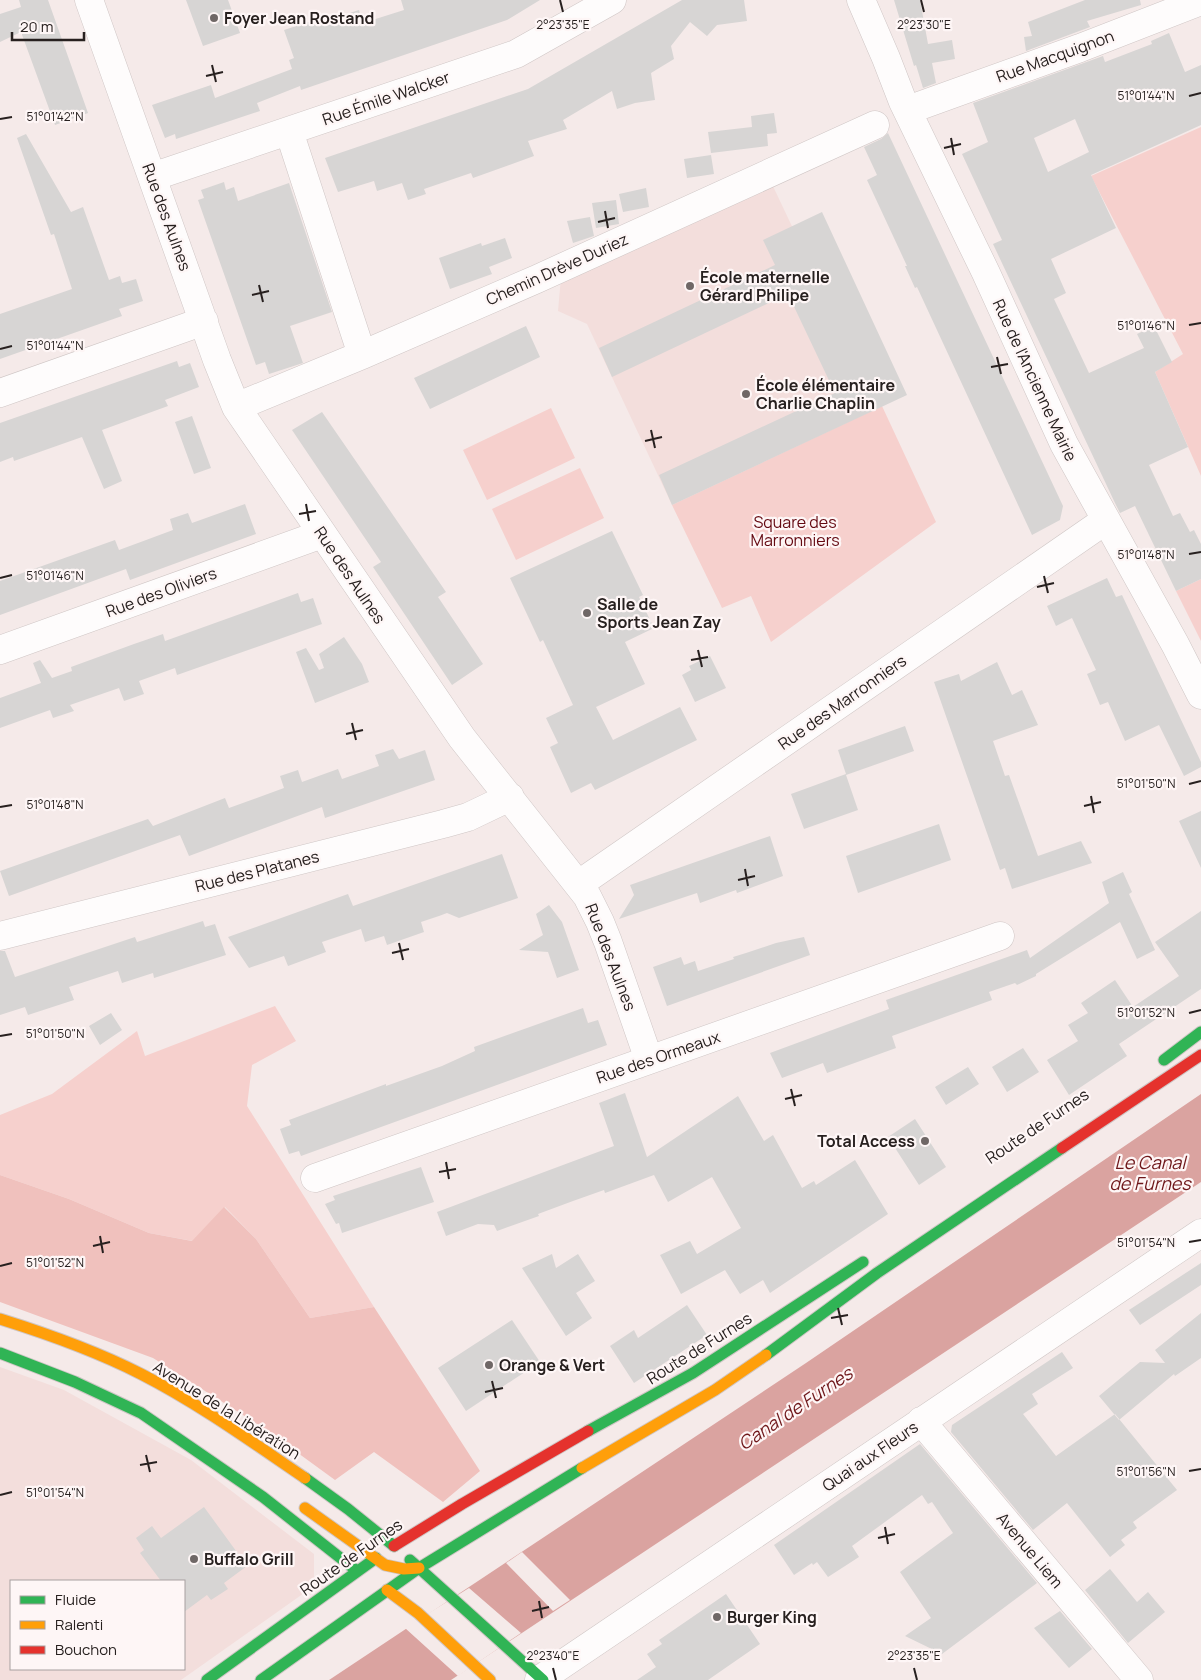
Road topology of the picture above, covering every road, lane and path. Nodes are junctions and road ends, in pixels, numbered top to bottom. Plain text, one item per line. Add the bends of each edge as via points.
1 (90, 0) edge
2 (612, 0) edge
3 (861, 0) edge
4 (874, 0) edge
5 (1201, 1) edge
6 (886, 58) junction
7 (908, 110) junction
8 (875, 125) dead end
9 (288, 131) junction
10 (152, 177) junction
11 (204, 321) junction
12 (362, 355) junction
13 (0, 393) edge
14 (236, 407) junction
15 (1106, 520) junction
16 (322, 534) junction
17 (0, 650) edge
18 (1201, 695) edge
19 (510, 797) junction
20 (579, 884) junction
21 (0, 936) edge
22 (1000, 936) dead end
23 (1201, 1032) edge
24 (1201, 1055) edge
25 (649, 1060) junction
26 (1157, 1066) dead end
27 (315, 1178) dead end
28 (1201, 1233) edge
29 (876, 1253) dead end
30 (0, 1319) edge
31 (0, 1353) edge
32 (141, 1413) junction
33 (921, 1421) junction
34 (223, 1455) dead end
35 (298, 1504) dead end
36 (394, 1546) junction
37 (375, 1558) junction
38 (419, 1568) junction
39 (357, 1571) junction
40 (387, 1590) junction
41 (489, 1679) edge
42 (541, 1679) edge
43 (207, 1680) edge
44 (261, 1680) edge
45 (1139, 1680) edge

1 - 10 street, Rue des Aulnes
2 - 9 street, Rue Émile Walcker via 516,54
3 - 6 street, Rue de l'Ancienne Mairie
4 - 6 street, Rue de l'Ancienne Mairie
5 - 7 street, Rue Macquignon
6 - 7 street, Rue de l'Ancienne Mairie
7 - 15 street, Rue de l'Ancienne Mairie via 1064,444
8 - 12 street, Chemin Drève Duriez
9 - 10 street, Rue Émile Walcker
9 - 12 street
10 - 11 street, Rue des Aulnes
11 - 13 street
11 - 14 street, Rue des Aulnes
12 - 14 street, Chemin Drève Duriez
14 - 16 street, Rue des Aulnes
15 - 18 street, Rue de l'Ancienne Mairie
15 - 20 street, Rue des Marronniers
16 - 17 street, Rue des Oliviers
16 - 19 street, Rue des Aulnes via 462,738
19 - 20 street, Rue des Aulnes
19 - 21 street, Rue des Platanes via 468,817 443,824
20 - 25 street, Rue des Aulnes via 600,922
22 - 25 street, Rue des Ormeaux
23 - 26 main road
24 - 38 main road, Route de Furnes via 877,1273 715,1390
25 - 27 street, Rue des Ormeaux
28 - 33 street, Quai aux Fleurs
29 - 36 main road, Route de Furnes via 694,1373 580,1435
30 - 36 main road, Avenue de la Libération via 52,1336 160,1384 280,1461
31 - 32 main road via 76,1382
32 - 34 main road
32 - 39 main road via 264,1497
33 - 42 street, Quai aux Fleurs
33 - 45 street, Avenue Liem
35 - 37 main road
36 - 37 main road, Route de Furnes
36 - 38 main road, Avenue de la Libération
37 - 38 main road via 385,1566
37 - 39 main road, Route de Furnes
38 - 40 main road, Route de Furnes
38 - 42 main road, Avenue de la Libération
39 - 40 main road
39 - 43 main road, Route de Furnes
40 - 41 main road via 418,1612
40 - 44 main road, Route de Furnes

